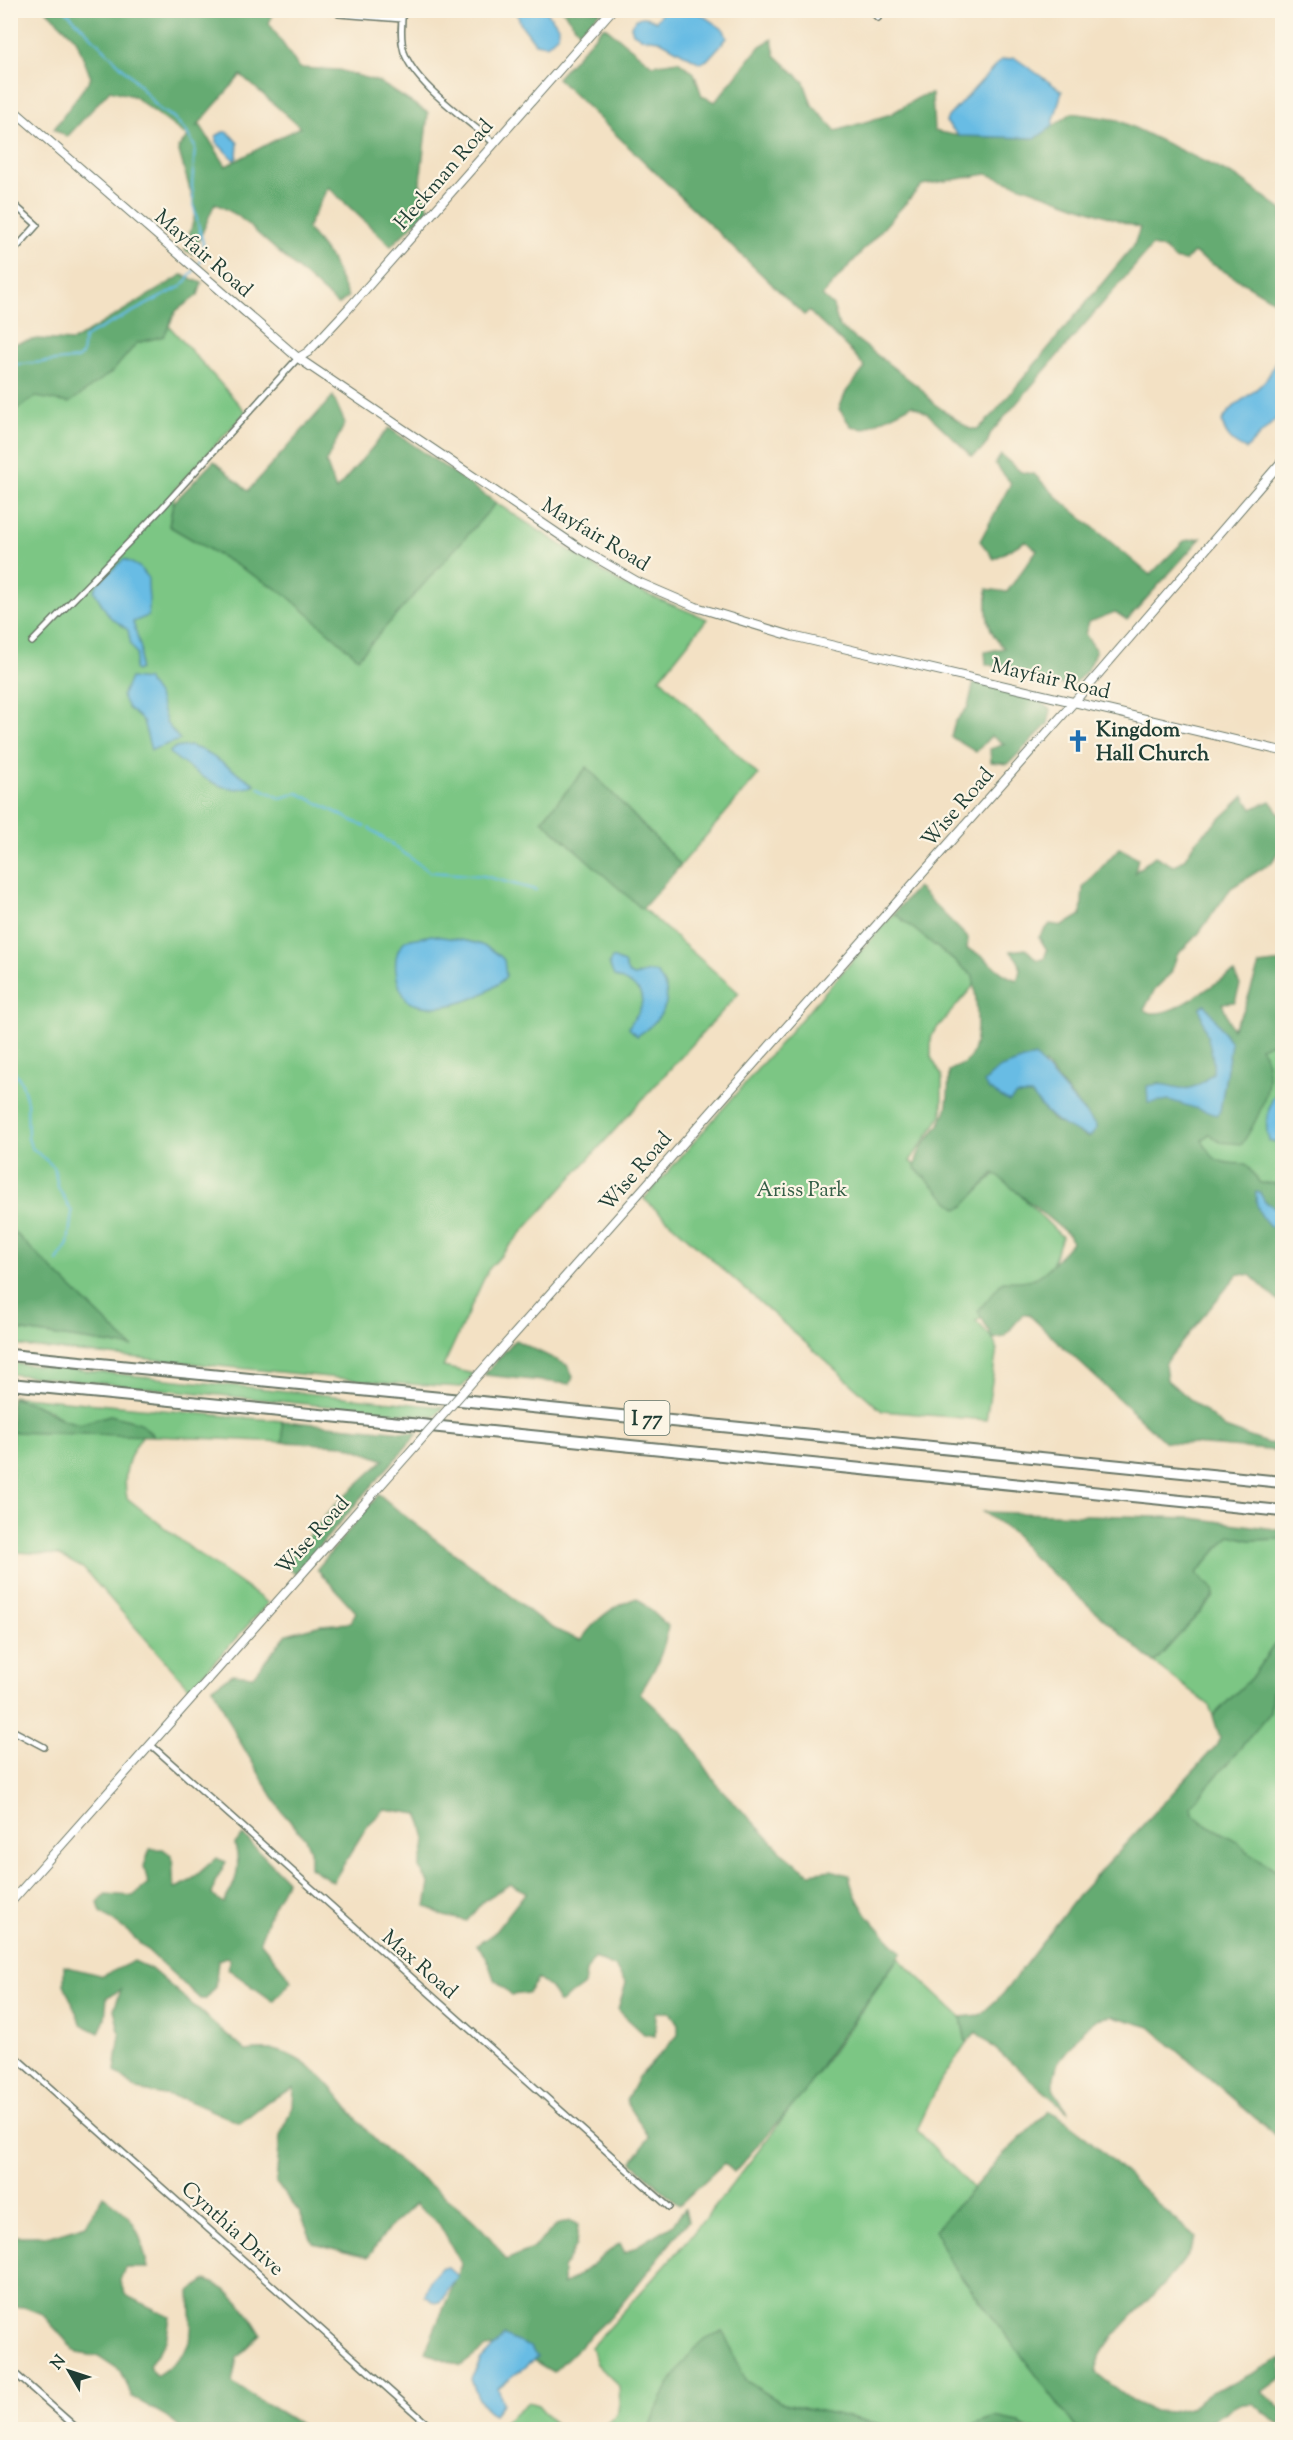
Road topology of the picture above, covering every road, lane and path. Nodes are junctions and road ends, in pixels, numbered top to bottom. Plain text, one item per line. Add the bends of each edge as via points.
1 (403, 10) edge
2 (612, 10) edge
3 (870, 10) edge
4 (339, 15) dead end
5 (878, 18) dead end
6 (402, 19) junction
7 (10, 106) edge
8 (494, 143) junction
9 (10, 201) edge
10 (10, 255) edge
11 (298, 358) junction
12 (1282, 461) edge
13 (32, 642) dead end
14 (1075, 701) junction
15 (1282, 751) edge
16 (10, 1355) edge
17 (10, 1384) edge
18 (1282, 1482) edge
19 (1282, 1511) edge
20 (10, 1729) edge
21 (151, 1745) junction
22 (44, 1747) dead end
23 (10, 1903) edge
24 (10, 2052) edge
25 (669, 2207) dead end
26 (10, 2369) edge
27 (80, 2430) edge
28 (434, 2430) edge

1 - 6 street
2 - 8 street, Heckman Road
3 - 5 street
4 - 6 street
6 - 8 street via 402,44 417,75
7 - 11 street, Mayfair Road
8 - 11 street, Heckman Road via 340,317
9 - 10 street via 37,225
11 - 13 street via 162,508
11 - 14 street, Mayfair Road via 579,548 666,595 792,636
12 - 14 street, Wise Road
14 - 15 street, Mayfair Road
14 - 21 street, Wise Road, bridge
16 - 18 highway, I 77
17 - 19 highway, I 77
20 - 22 street
21 - 23 street, Wise Road
21 - 25 street, Max Road
24 - 28 street, Cynthia Drive
26 - 27 street

